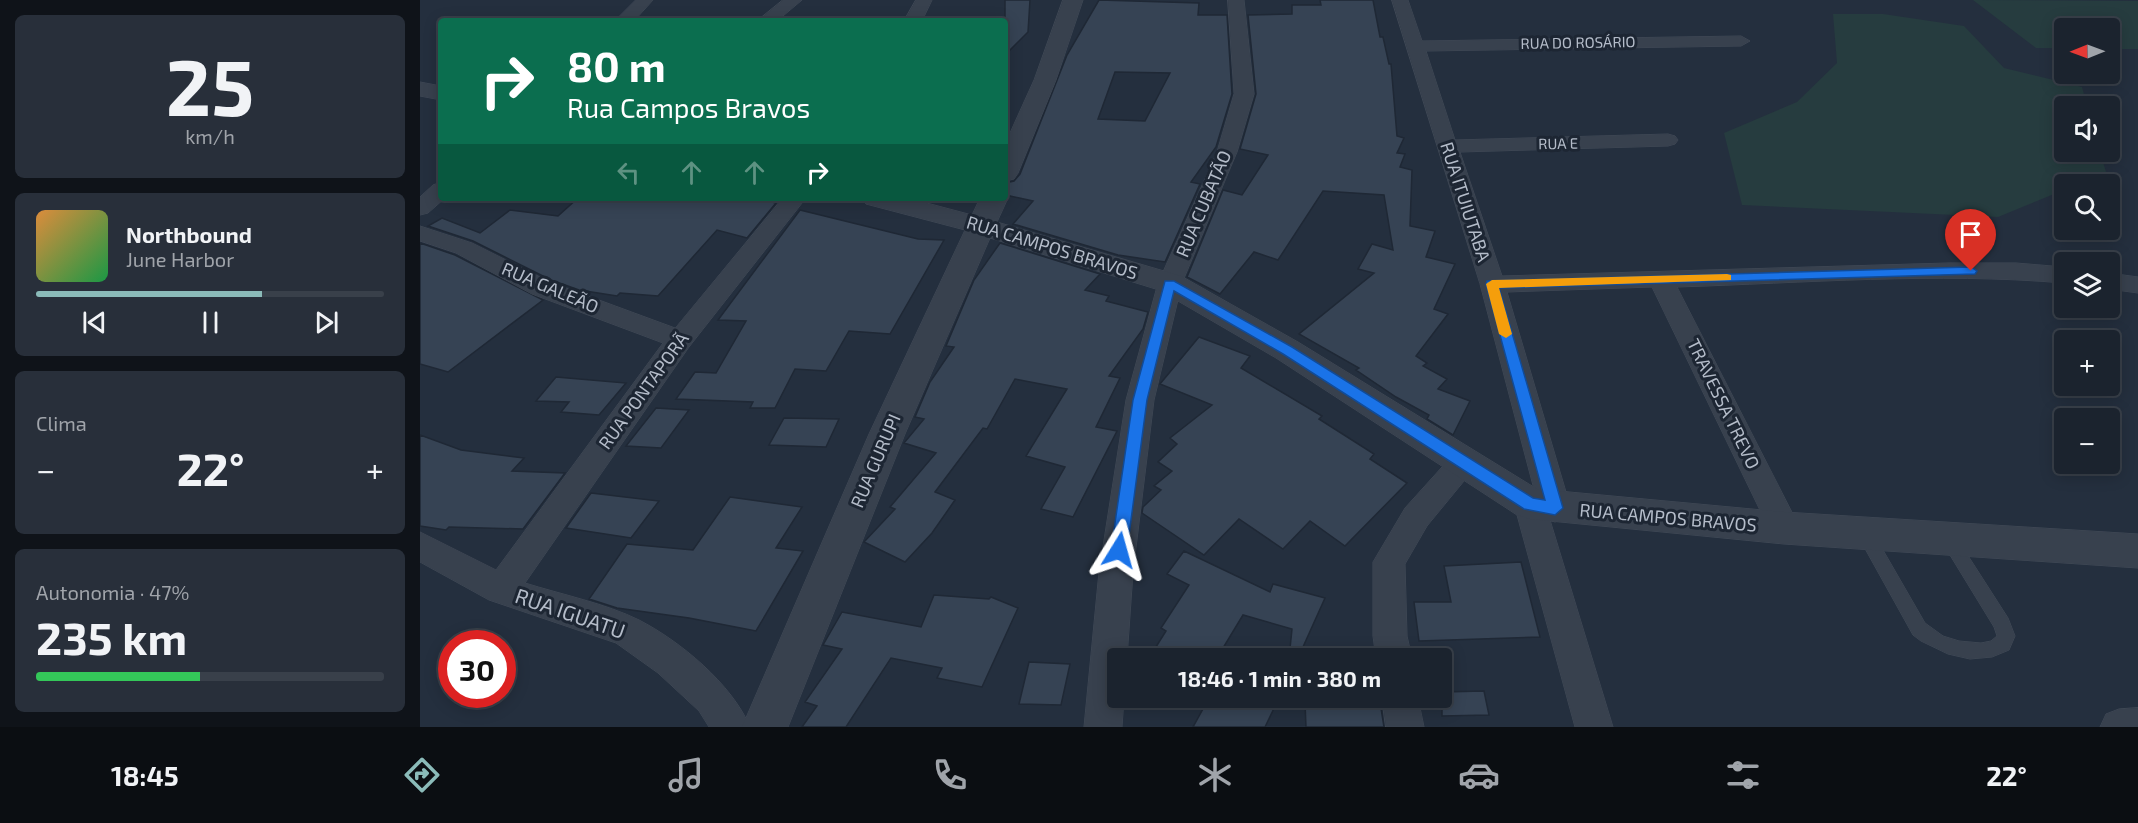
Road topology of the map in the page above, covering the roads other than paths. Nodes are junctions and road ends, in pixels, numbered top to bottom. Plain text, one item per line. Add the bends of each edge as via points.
1 (645, 0) edge
2 (794, 0) edge
3 (924, 0) edge
4 (1073, 0) edge
5 (1236, 0) edge
6 (1401, 0) edge
7 (627, 18) edge
8 (770, 18) edge
9 (915, 18) edge
10 (1741, 41) dead end
11 (1414, 46) junction
12 (420, 89) edge
13 (438, 92) edge
14 (1668, 140) dead end
15 (1448, 146) junction
16 (1008, 166) edge
17 (438, 193) edge
18 (792, 201) edge
19 (900, 201) edge
20 (420, 208) edge
21 (988, 212) edge
22 (420, 233) edge
23 (2054, 274) edge
24 (1661, 280) junction
25 (2120, 283) edge
26 (1170, 284) junction
27 (1492, 284) junction
28 (2138, 285) edge
29 (681, 340) junction
30 (1463, 464) junction
31 (1543, 506) junction
32 (1784, 528) junction
33 (1865, 534) junction
34 (1948, 539) junction
35 (420, 546) edge
36 (2138, 551) edge
37 (501, 590) junction
38 (1392, 648) edge
39 (1402, 708) edge
40 (2138, 726) edge
41 (731, 727) edge
42 (765, 727) edge
43 (1102, 727) edge
44 (1405, 727) edge
45 (1593, 727) edge
46 (2119, 727) edge

1 - 7 street
2 - 8 street
3 - 9 street
4 - 16 street via 1045,80
5 - 26 street, RUA CUBATÃO via 1244,94 1227,152
6 - 11 street, RUA ITUIUTABA
10 - 11 street, RUA DO ROSÁRIO
11 - 15 street, RUA ITUIUTABA
12 - 13 street
14 - 15 street, RUA E
15 - 27 street, RUA ITUIUTABA
17 - 20 street
18 - 29 street, RUA PONTAPORÃ
19 - 21 street, RUA CAMPOS BRAVOS
21 - 26 street, RUA CAMPOS BRAVOS
21 - 42 street, RUA GURUPI via 887,434
22 - 29 street, RUA GALEÃO via 464,249 540,288
23 - 24 street via 1948,271
24 - 27 street
24 - 32 street, TRAVESSA TREVO
25 - 28 street
26 - 30 street, RUA CAMPOS BRAVOS via 1287,350
26 - 43 street, RUA CUBATÃO via 1140,400 1116,572
27 - 31 street, RUA ITUIUTABA
29 - 37 street, RUA PONTAPORÃ
30 - 31 street, RUA CAMPOS BRAVOS
30 - 38 street via 1416,517 1389,562
31 - 32 street, RUA CAMPOS BRAVOS
31 - 45 street, RUA ITUIUTABA
32 - 33 street, RUA CAMPOS BRAVOS
33 - 34 street, RUA CAMPOS BRAVOS
33 - 34 lane via 1919,629 1945,647 1995,649 2006,636 2002,624
34 - 36 street, RUA CAMPOS BRAVOS
35 - 37 street, RUA IGUATU
37 - 41 street, RUA IGUATU via 627,631 671,661 712,699
39 - 44 street
40 - 46 street

